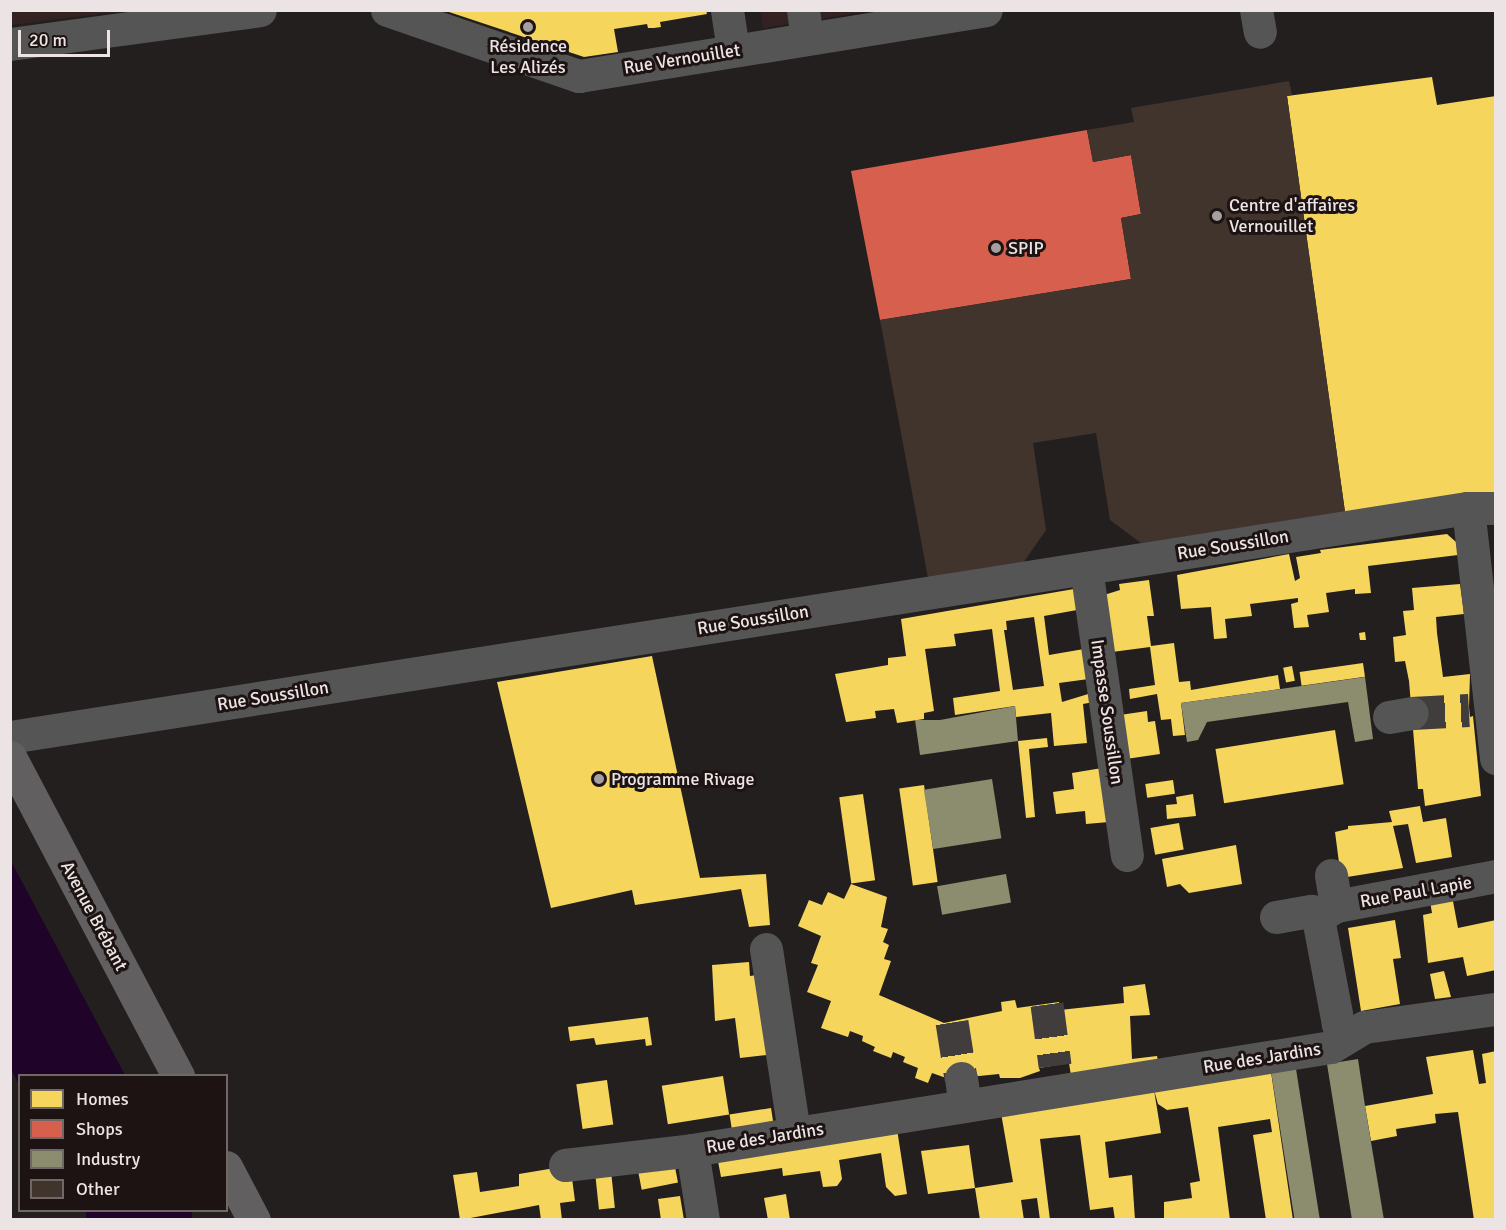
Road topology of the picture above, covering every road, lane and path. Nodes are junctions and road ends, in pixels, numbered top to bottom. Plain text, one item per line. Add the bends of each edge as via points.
1 (260, 10) edge
2 (387, 10) edge
3 (727, 10) edge
4 (986, 10) edge
5 (805, 25) edge
6 (10, 44) edge
7 (733, 50) junction
8 (1482, 508) edge
9 (1086, 568) junction
10 (10, 737) edge
11 (10, 757) edge
12 (1496, 758) edge
13 (1127, 855) dead end
14 (1496, 876) edge
15 (1330, 899) junction
16 (1276, 917) dead end
17 (766, 949) dead end
18 (1496, 1009) edge
19 (1347, 1037) junction
20 (177, 1074) edge
21 (794, 1133) junction
22 (692, 1150) junction
23 (565, 1166) dead end
24 (228, 1171) edge
25 (254, 1220) edge
26 (703, 1220) edge

1 - 6 street
2 - 7 street, Rue Vernouillet via 579,76
3 - 7 street
4 - 5 street, Rue Vernouillet
5 - 7 street, Rue Vernouillet
8 - 9 street, Rue Soussillon
8 - 12 street via 1480,710
9 - 10 street, Rue Soussillon
9 - 13 street, Impasse Soussillon
11 - 20 main road, Avenue Brébant
14 - 15 street, Rue Paul Lapie
15 - 16 street, Rue Paul Lapie via 1311,911
15 - 19 street via 1319,922 1338,1024
17 - 21 street
18 - 19 street, Rue des Jardins via 1364,1027
19 - 21 street, Rue des Jardins via 1331,1047 963,1092
21 - 22 street, Rue des Jardins
22 - 23 street, Rue des Jardins
22 - 26 street
24 - 25 main road

